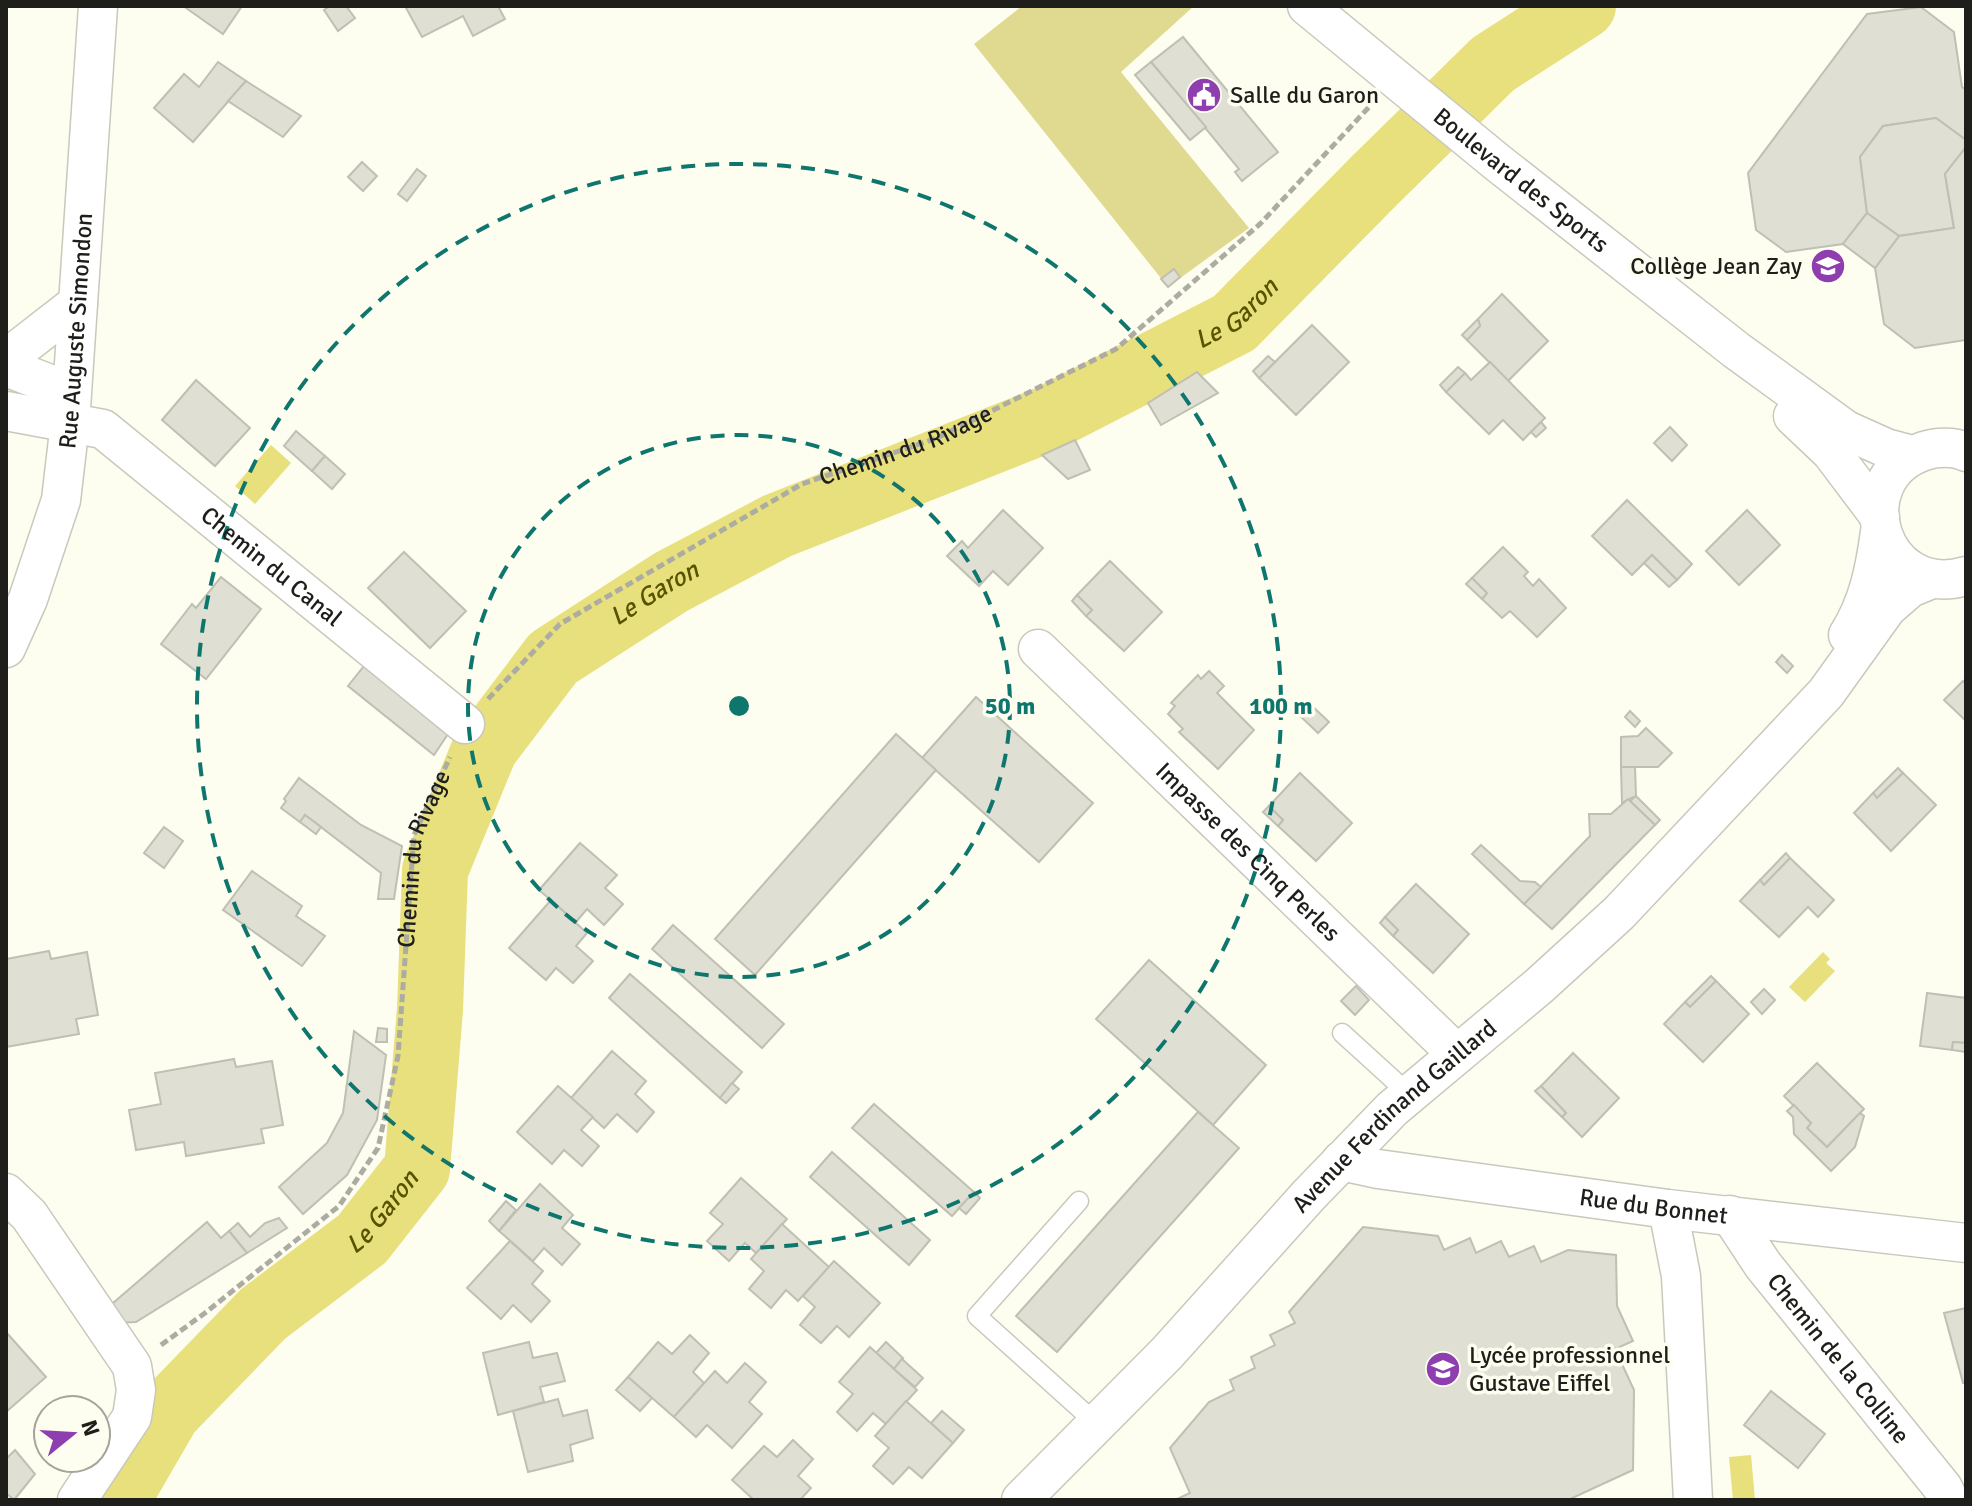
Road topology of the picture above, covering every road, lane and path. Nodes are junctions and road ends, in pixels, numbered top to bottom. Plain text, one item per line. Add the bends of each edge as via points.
1 (98, 6) edge
2 (1307, 6) edge
3 (1371, 105) dead end
4 (78, 303) junction
5 (1736, 350) junction
6 (6, 359) edge
7 (6, 367) edge
8 (6, 411) edge
9 (70, 423) junction
10 (1964, 448) edge
11 (1912, 455) junction
12 (1880, 524) junction
13 (1949, 577) edge
14 (6, 648) edge
15 (1038, 649) dead end
16 (465, 724) junction
17 (1777, 744) junction
18 (1342, 1033) dead end
19 (1457, 1054) junction
20 (1409, 1094) junction
21 (1341, 1161) junction
22 (6, 1193) edge
23 (1079, 1201) dead end
24 (1668, 1209) junction
25 (1730, 1215) junction
26 (1966, 1243) edge
27 (132, 1366) junction
28 (1097, 1424) junction
29 (77, 1500) edge
30 (1021, 1500) edge
31 (1693, 1500) edge
32 (1949, 1500) edge

1 - 4 street, Rue Auguste Simondon
2 - 5 street, Boulevard des Sports
3 - 16 path, Chemin du Rivage via 1260,224 1116,349 937,438 802,484 775,499 560,624
4 - 6 street
4 - 9 street, Rue Auguste Simondon
5 - 11 street, Boulevard des Sports via 1846,430
5 - 12 street, Boulevard des Sports via 1787,411 1831,452
7 - 9 street via 50,384
8 - 9 street, Chemin du Canal
9 - 14 street, Rue Auguste Simondon via 61,500
9 - 16 street, Chemin du Canal via 103,429
10 - 11 street via 1933,448
11 - 12 street, Avenue Ferdinand Gaillard via 1892,472 1879,500
12 - 13 street, Boulevard des Sports via 1896,560 1917,574
12 - 17 street, Avenue Ferdinand Gaillard via 1874,576 1859,617
13 - 17 street, Avenue Ferdinand Gaillard via 1910,588 1887,608 1826,693
15 - 19 street, Impasse des Cinq Perles
16 - 27 path, Chemin du Rivage via 414,835 398,1056 378,1148 339,1206
17 - 19 street, Avenue Ferdinand Gaillard via 1619,913
18 - 20 lane
19 - 20 street, Avenue Ferdinand Gaillard
20 - 21 street, Avenue Ferdinand Gaillard
21 - 24 street, Rue du Bonnet
21 - 28 street, Avenue Ferdinand Gaillard
22 - 27 street via 29,1215
23 - 28 lane via 977,1316
24 - 25 street, Rue du Bonnet
24 - 31 street via 1681,1276
25 - 26 street, Rue du Bonnet
25 - 32 street, Chemin de la Colline via 1763,1265
27 - 29 street via 132,1417
28 - 30 street, Avenue Ferdinand Gaillard

